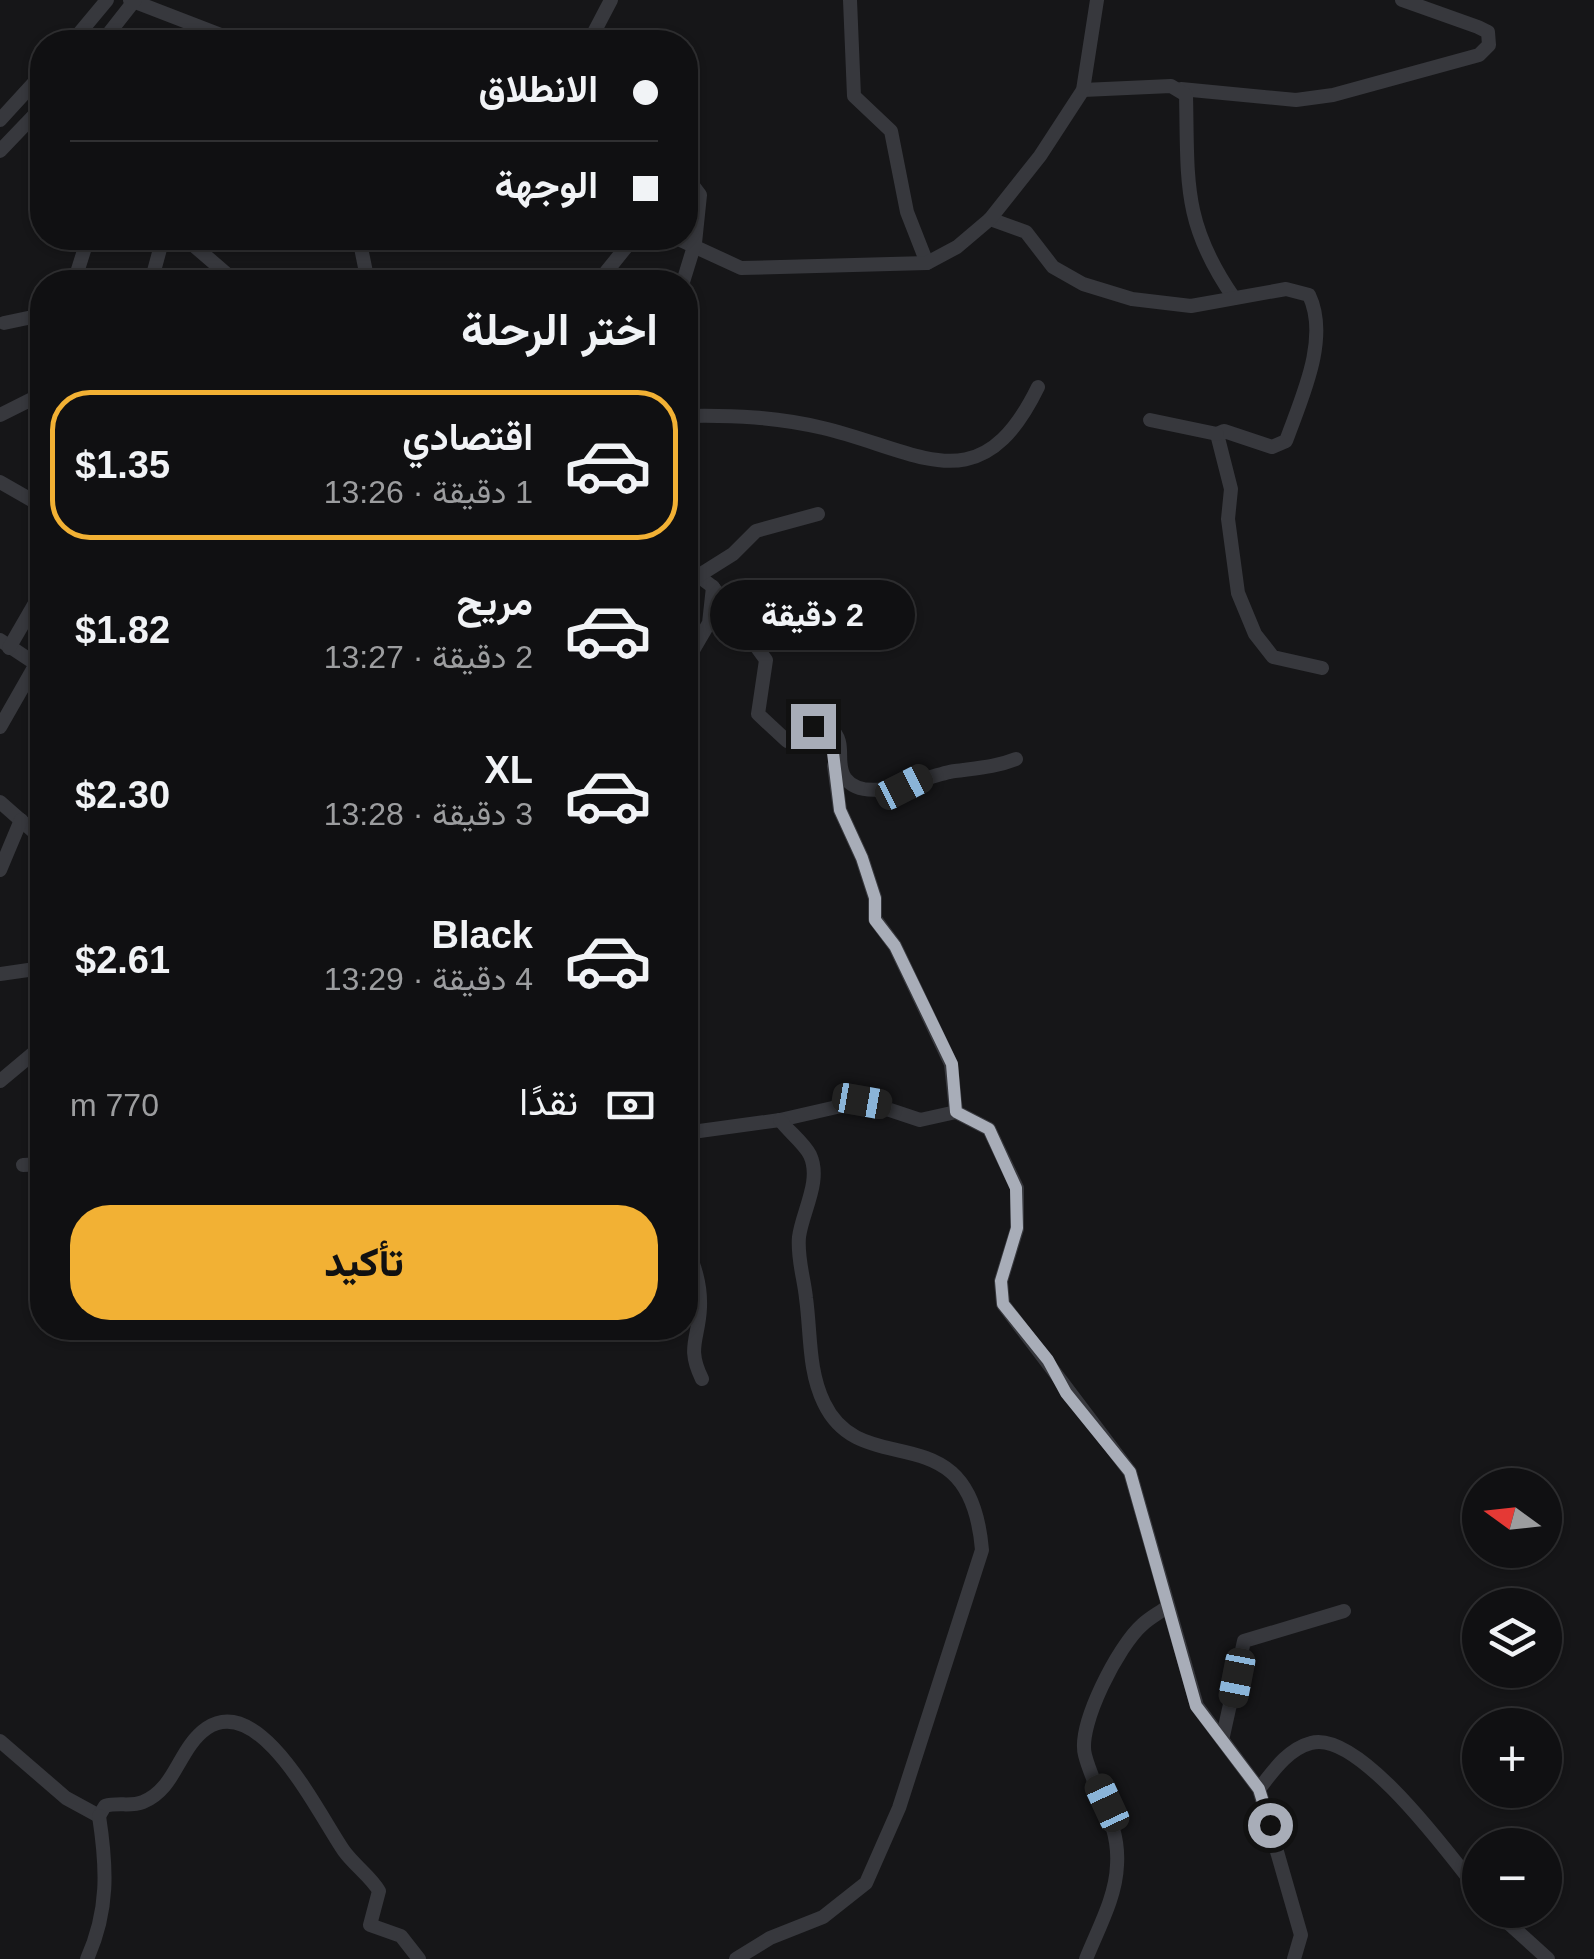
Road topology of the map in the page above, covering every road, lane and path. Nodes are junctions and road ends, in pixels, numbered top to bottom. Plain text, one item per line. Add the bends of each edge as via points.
1 (107, 0) edge
2 (133, 0) edge
3 (611, 0) edge
4 (850, 0) edge
5 (1097, 0) edge
6 (1402, 0) edge
7 (82, 30) edge
8 (111, 30) edge
9 (209, 30) edge
10 (595, 30) edge
11 (30, 84) edge
12 (1181, 89) junction
13 (1083, 90) junction
14 (8, 102) edge
15 (0, 120) edge
16 (30, 120) edge
17 (0, 151) edge
18 (990, 219) junction
19 (698, 244) edge
20 (199, 250) edge
21 (624, 250) edge
22 (927, 264) junction
23 (222, 270) edge
24 (608, 270) edge
25 (1234, 298) junction
26 (30, 317) edge
27 (4, 323) dead end
28 (1038, 387) dead end
29 (30, 400) edge
30 (0, 415) edge
31 (698, 416) edge
32 (1150, 420) dead end
33 (1216, 434) junction
34 (0, 482) edge
35 (30, 499) edge
36 (818, 514) dead end
37 (698, 576) joint
38 (713, 587) junction
39 (30, 608) edge
40 (698, 642) edge
41 (5, 644) edge
42 (30, 659) edge
43 (1322, 668) dead end
44 (30, 679) edge
45 (0, 727) edge
46 (830, 728) junction
47 (1016, 760) dead end
48 (0, 802) edge
49 (21, 820) junction
50 (30, 828) edge
51 (0, 870) edge
52 (30, 970) edge
53 (0, 974) edge
54 (30, 1056) edge
55 (0, 1081) edge
56 (956, 1112) junction
57 (780, 1120) junction
58 (698, 1132) edge
59 (23, 1165) dead end
60 (30, 1165) edge
61 (698, 1274) edge
62 (698, 1322) edge
63 (695, 1340) edge
64 (702, 1379) dead end
65 (1167, 1607) junction
66 (1344, 1611) dead end
67 (1223, 1736) junction
68 (0, 1741) edge
69 (1259, 1789) junction
70 (99, 1816) junction
71 (1462, 1871) edge
72 (1514, 1928) edge
73 (87, 1959) edge
74 (420, 1959) edge
75 (736, 1959) edge
76 (1086, 1959) edge
77 (1294, 1959) edge
78 (1548, 1959) edge

1 - 7 street
2 - 8 street
2 - 9 street
3 - 10 street
4 - 22 street via 854,96 891,131 907,212
5 - 13 street
6 - 12 street via 1488,32 1489,45 1479,55 1333,96 1296,100
11 - 14 street
12 - 13 street
12 - 25 street via 1194,226
13 - 18 street
14 - 15 street
16 - 17 street
18 - 22 street
18 - 25 street via 1026,232 1053,267 1083,284 1191,306
19 - 22 street via 741,268
20 - 23 street
21 - 24 street
25 - 33 street via 1294,289 1316,310 1317,333 1281,446
26 - 27 street
28 - 31 street via 1014,432 971,458 906,457 766,416
29 - 30 street
32 - 33 street
33 - 43 street via 1231,489 1228,520 1238,594 1255,634 1273,657
34 - 35 street
36 - 37 street via 756,530
37 - 38 street
38 - 40 street via 709,623
38 - 46 street via 766,660 758,714 787,741 813,726
39 - 41 street
41 - 42 street
44 - 45 street
46 - 47 street via 841,741 845,777 868,789
46 - 56 street via 840,810 875,898 875,920 895,946 952,1064
48 - 49 street
49 - 50 street
49 - 51 street
52 - 53 street
54 - 55 street
56 - 57 street via 920,1120 862,1101
56 - 65 street via 989,1129 1016,1188 1017,1228 1001,1281 1003,1304 1130,1472
57 - 58 street
57 - 75 street via 810,1156 813,1182 798,1251 810,1361 824,1404 841,1430 932,1458 955,1474 980,1517 982,1550 900,1808 866,1883 823,1917
59 - 60 street
61 - 62 street
63 - 64 street via 691,1358
65 - 67 street via 1196,1706
65 - 76 street via 1123,1648 1083,1738 1112,1821 1118,1867
66 - 67 street via 1244,1641
67 - 69 street
68 - 70 street via 66,1798
69 - 71 street via 1286,1756 1311,1742 1334,1742 1423,1822
69 - 77 street via 1301,1934
70 - 73 street via 106,1894
70 - 74 street via 105,1806 137,1805 167,1786 207,1728 238,1722 259,1731 356,1868 376,1884 370,1925 401,1936
72 - 78 street

